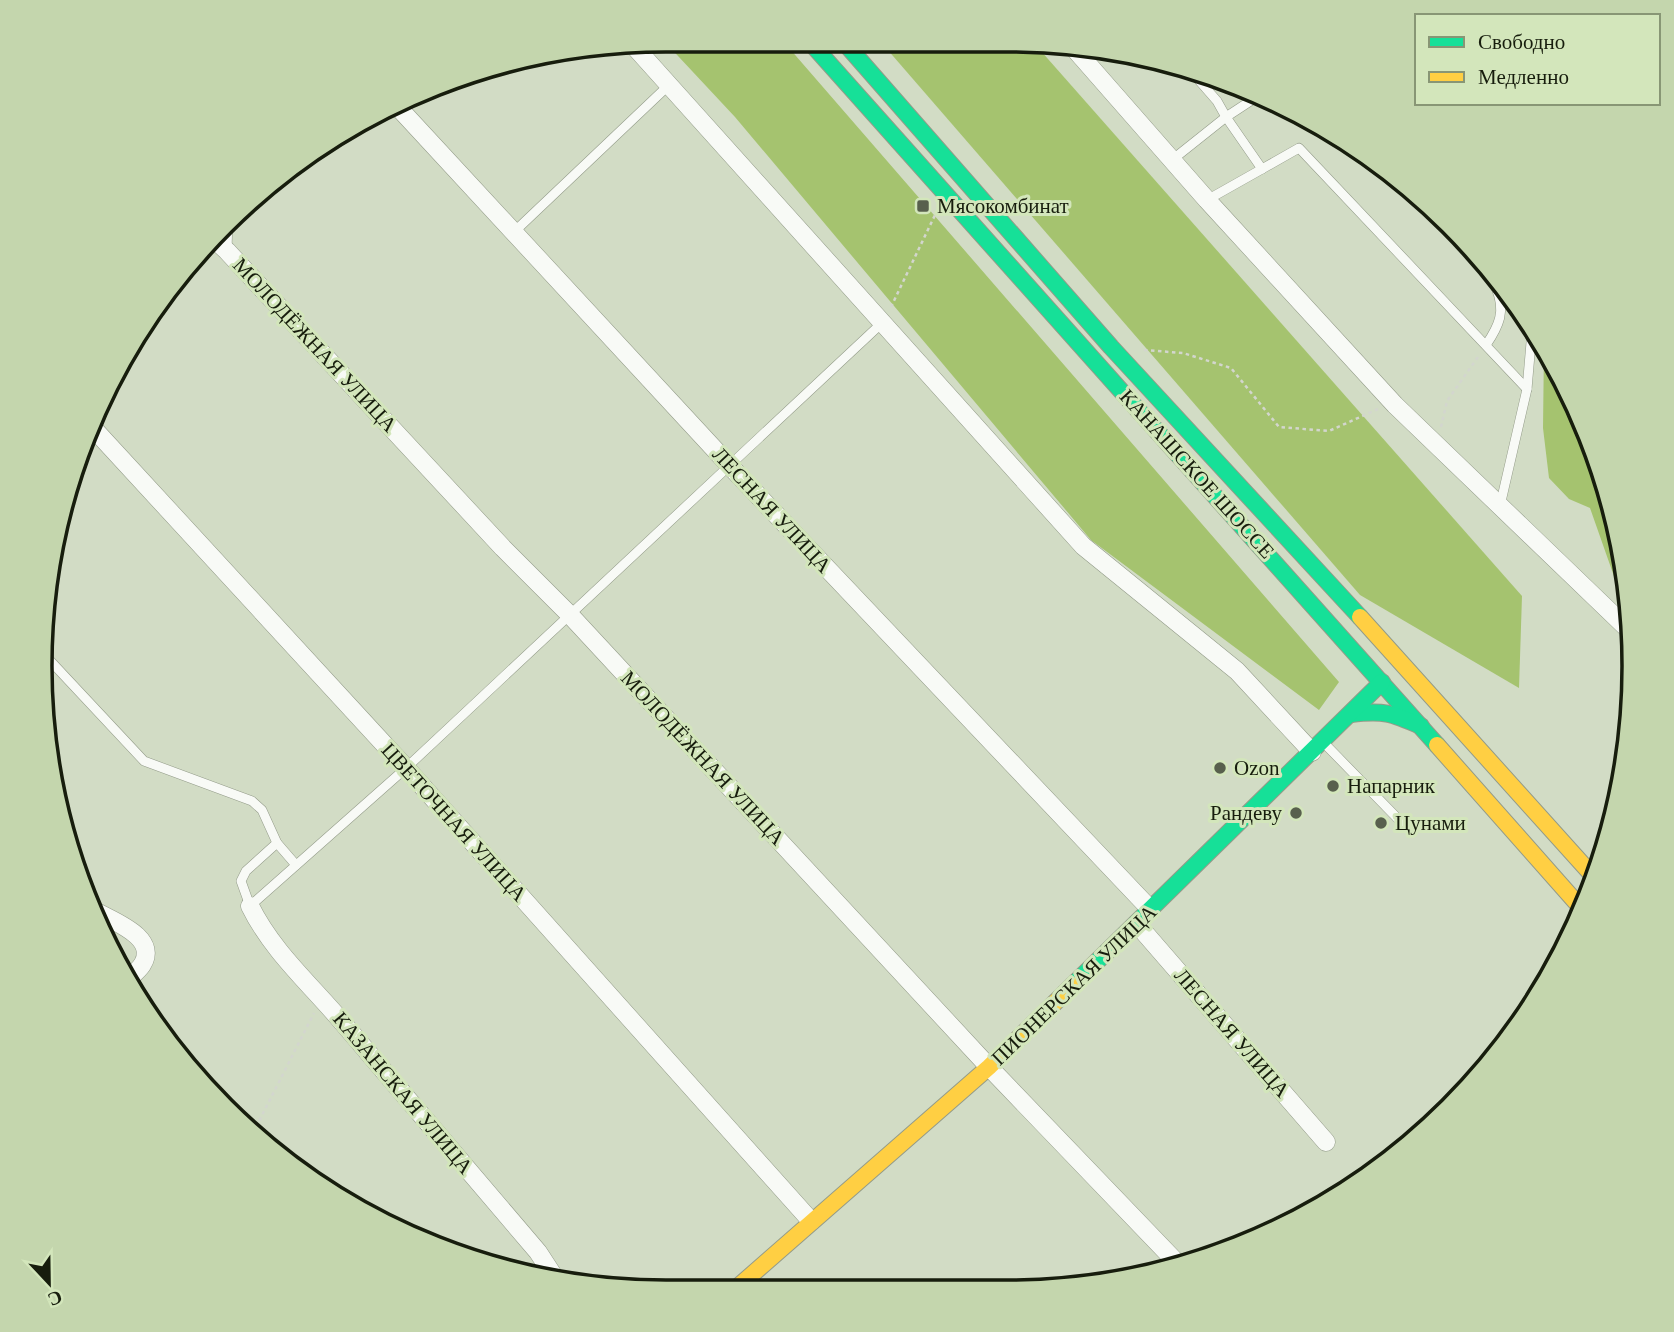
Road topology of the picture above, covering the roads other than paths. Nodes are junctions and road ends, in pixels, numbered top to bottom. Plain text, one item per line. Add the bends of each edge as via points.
1 (821, 53) edge
2 (854, 53) edge
3 (642, 54) edge
4 (1082, 57) edge
5 (670, 84) junction
6 (1202, 84) edge
7 (1249, 102) edge
8 (403, 112) edge
9 (1226, 117) junction
10 (1172, 160) junction
11 (1262, 169) junction
12 (1207, 200) junction
13 (514, 232) junction
14 (227, 237) edge
15 (220, 245) edge
16 (227, 251) junction
17 (1500, 300) edge
18 (883, 322) junction
19 (1486, 345) junction
20 (1531, 346) edge
21 (1527, 389) junction
22 (98, 434) edge
23 (730, 466) junction
24 (1500, 506) junction
25 (570, 615) junction
26 (1619, 621) edge
27 (1337, 631) junction
28 (52, 663) edge
29 (1402, 663) junction
30 (1382, 682) junction
31 (1351, 714) junction
32 (1422, 726) junction
33 (1318, 747) junction
34 (406, 768) junction
35 (1404, 825) dead end
36 (277, 843) junction
37 (296, 865) junction
38 (1587, 869) edge
39 (1575, 901) edge
40 (250, 906) junction
41 (1151, 910) junction
42 (107, 917) edge
43 (1137, 924) junction
44 (135, 973) edge
45 (989, 1066) junction
46 (1326, 1142) dead end
47 (811, 1221) junction
48 (1172, 1257) edge
49 (549, 1269) edge
50 (745, 1280) edge

1 - 27 main road, КАНАШСКОЕ ШОССЕ
2 - 29 main road, КАНАШСКОЕ ШОССЕ via 1111,347
3 - 5 street
4 - 10 street
5 - 13 lane
5 - 18 street
6 - 9 lane
7 - 9 lane
8 - 13 street, ЛЕСНАЯ УЛИЦА
9 - 10 lane
9 - 11 lane
10 - 12 street
11 - 12 lane
11 - 19 lane via 1300,148
12 - 24 street via 1395,405
13 - 23 street, ЛЕСНАЯ УЛИЦА
14 - 16 lane
15 - 16 street, МОЛОДЁЖНАЯ УЛИЦА
16 - 25 street, МОЛОДЁЖНАЯ УЛИЦА
17 - 19 lane via 1499,327
18 - 23 lane
18 - 33 street via 1083,546 1237,671
19 - 21 lane
20 - 21 lane
21 - 24 lane
22 - 34 street, ЦВЕТОЧНАЯ УЛИЦА
23 - 25 lane
23 - 41 street, ЛЕСНАЯ УЛИЦА
24 - 26 street
25 - 34 lane
25 - 45 street, МОЛОДЁЖНАЯ УЛИЦА
27 - 30 main road, КАНАШСКОЕ ШОССЕ
27 - 31 main road via 1361,684
28 - 36 lane via 144,761 252,801 262,810
29 - 30 main road, ПИОНЕРСКАЯ УЛИЦА
29 - 38 main road, КАНАШСКОЕ ШОССЕ
30 - 31 main road, ПИОНЕРСКАЯ УЛИЦА
30 - 32 main road, КАНАШСКОЕ ШОССЕ
31 - 32 main road via 1374,710
31 - 33 main road, ПИОНЕРСКАЯ УЛИЦА
32 - 39 main road, КАНАШСКОЕ ШОССЕ
33 - 35 lane
33 - 41 main road, ПИОНЕРСКАЯ УЛИЦА
34 - 37 lane
34 - 47 street, ЦВЕТОЧНАЯ УЛИЦА
36 - 37 lane
36 - 40 lane via 241,881
37 - 40 lane
40 - 49 street, КАЗАНСКАЯ УЛИЦА via 283,956
41 - 43 main road, ПИОНЕРСКАЯ УЛИЦА
42 - 44 street via 131,930 144,945 146,956
43 - 45 main road, ПИОНЕРСКАЯ УЛИЦА
43 - 46 street, ЛЕСНАЯ УЛИЦА
45 - 47 main road, ПИОНЕРСКАЯ УЛИЦА
45 - 48 street, МОЛОДЁЖНАЯ УЛИЦА
47 - 50 main road, ПИОНЕРСКАЯ УЛИЦА

